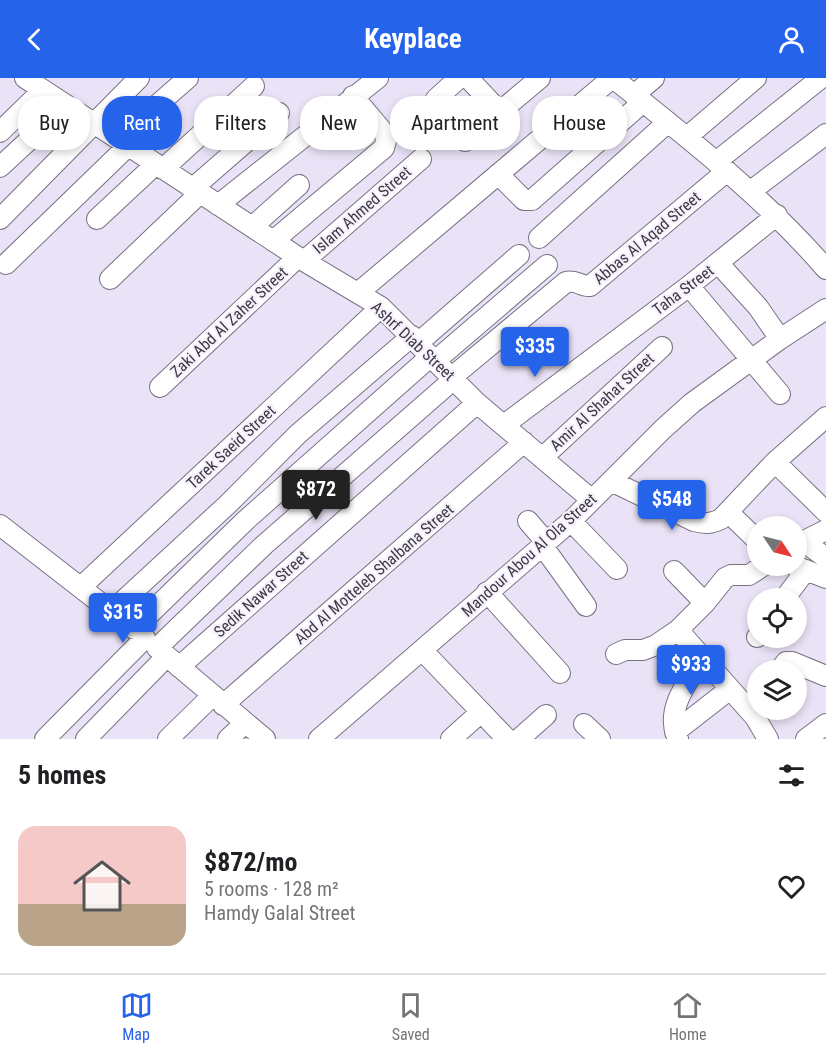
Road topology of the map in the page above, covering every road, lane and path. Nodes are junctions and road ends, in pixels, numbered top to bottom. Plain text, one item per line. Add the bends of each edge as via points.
1 (26, 78) edge
2 (139, 78) edge
3 (188, 78) edge
4 (378, 78) edge
5 (459, 78) edge
6 (468, 78) edge
7 (540, 78) edge
8 (612, 78) edge
9 (654, 78) edge
10 (756, 78) edge
11 (821, 78) edge
12 (254, 86) dead end
13 (43, 90) junction
14 (52, 96) edge
15 (167, 96) edge
16 (353, 96) edge
17 (439, 96) edge
18 (485, 96) edge
19 (518, 96) edge
20 (639, 99) junction
21 (90, 121) edge
22 (668, 122) junction
23 (94, 124) junction
24 (378, 125) edge
25 (102, 129) edge
26 (0, 132) edge
27 (826, 134) edge
28 (687, 136) junction
29 (300, 139) edge
30 (18, 150) edge
31 (119, 150) edge
32 (134, 150) edge
33 (239, 150) edge
34 (421, 159) dead end
35 (722, 166) junction
36 (0, 167) edge
37 (159, 167) junction
38 (498, 174) junction
39 (299, 185) dead end
40 (196, 191) junction
41 (751, 191) junction
42 (218, 205) junction
43 (777, 215) junction
44 (0, 219) edge
45 (97, 219) dead end
46 (252, 227) junction
47 (539, 238) dead end
48 (273, 241) junction
49 (519, 255) dead end
50 (301, 259) junction
51 (718, 263) junction
52 (6, 264) dead end
53 (547, 265) dead end
54 (826, 269) edge
55 (110, 279) dead end
56 (689, 286) junction
57 (359, 292) junction
58 (381, 307) junction
59 (826, 309) edge
60 (780, 339) junction
61 (662, 347) dead end
62 (424, 349) junction
63 (751, 360) junction
64 (453, 378) junction
65 (160, 387) dead end
66 (780, 394) dead end
67 (477, 403) junction
68 (826, 417) edge
69 (504, 425) junction
70 (525, 442) junction
71 (542, 458) junction
72 (775, 462) junction
73 (611, 481) junction
74 (592, 500) junction
75 (227, 505) junction
76 (824, 506) edge
77 (728, 512) junction
78 (246, 520) junction
79 (528, 521) dead end
80 (571, 521) junction
81 (0, 525) edge
82 (747, 530) edge
83 (826, 530) edge
84 (807, 540) edge
85 (544, 544) junction
86 (264, 545) junction
87 (807, 547) edge
88 (826, 558) edge
89 (617, 569) dead end
90 (807, 570) edge
91 (674, 571) dead end
92 (747, 575) edge
93 (826, 578) edge
94 (82, 586) junction
95 (488, 592) junction
96 (705, 603) junction
97 (586, 606) dead end
98 (112, 611) junction
99 (678, 630) junction
100 (156, 648) junction
101 (422, 650) junction
102 (616, 654) dead end
103 (702, 658) junction
104 (807, 668) edge
105 (560, 673) dead end
106 (826, 676) edge
107 (730, 689) junction
108 (218, 700) junction
109 (747, 704) edge
110 (481, 712) junction
111 (546, 715) dead end
112 (760, 720) edge
113 (245, 723) junction
114 (584, 724) dead end
115 (826, 724) edge
116 (677, 736) edge
117 (45, 739) edge
118 (86, 739) edge
119 (168, 739) edge
120 (228, 739) edge
121 (266, 739) edge
122 (319, 739) edge
123 (451, 739) edge
124 (507, 739) edge
125 (519, 739) edge
126 (600, 739) edge
127 (768, 739) edge
128 (806, 739) edge

1 - 13 street, Ashrf Diab Street
2 - 23 street
3 - 15 street
4 - 16 street
5 - 17 street
6 - 18 street
7 - 19 street
8 - 20 street
8 - 38 street
9 - 20 street
10 - 28 street
11 - 35 street, Abbas Al Aqad Street
12 - 37 street
13 - 14 street, Ashrf Diab Street
13 - 26 street
20 - 22 street
20 - 38 street via 532,200 524,200
21 - 23 street, Ashrf Diab Street
22 - 28 street
22 - 47 street
23 - 25 street, Ashrf Diab Street
23 - 44 street
24 - 48 street via 386,134 384,148
27 - 41 street
28 - 35 street
29 - 42 street
30 - 36 street
31 - 52 street
32 - 37 street, Ashrf Diab Street
33 - 40 street
34 - 50 street, Islam Ahmed Street
35 - 41 street
35 - 64 street, Abbas Al Aqad Street via 590,286 566,282
37 - 40 street, Ashrf Diab Street
37 - 45 street
38 - 57 street
39 - 46 street
40 - 42 street, Ashrf Diab Street
40 - 55 street
41 - 43 street
42 - 46 street, Ashrf Diab Street
43 - 51 street, Taha Street
43 - 54 street
46 - 48 street, Ashrf Diab Street
48 - 50 street, Ashrf Diab Street
49 - 62 street
50 - 57 street, Ashrf Diab Street
50 - 65 street, Zaki Abd Al Zaher Street
51 - 56 street, Taha Street
51 - 60 street via 758,307
53 - 62 street
56 - 63 street
56 - 69 street, Taha Street
57 - 58 street, Ashrf Diab Street
58 - 62 street, Ashrf Diab Street
58 - 94 street, Tarek Saeid Street
59 - 60 street, Mandour Abou Al Ola Street
60 - 63 street, Mandour Abou Al Ola Street
61 - 71 street, Amir Al Shahat Street
62 - 64 street, Ashrf Diab Street
62 - 75 street via 298,435
62 - 78 street
63 - 66 street
63 - 73 street, Mandour Abou Al Ola Street via 692,404
64 - 67 street, Ashrf Diab Street
64 - 86 street, Abbas Al Aqad Street
67 - 69 street, Ashrf Diab Street
67 - 100 street, Sedik Nawar Street
68 - 72 street
69 - 70 street, Ashrf Diab Street
70 - 71 street, Ashrf Diab Street
70 - 108 street, Abd Al Motteleb Shalbana Street
71 - 74 street, Ashrf Diab Street
72 - 76 street
72 - 77 street
73 - 74 street, Mandour Abou Al Ola Street
73 - 77 street via 703,524 722,519
74 - 80 street, Mandour Abou Al Ola Street
75 - 78 street
75 - 98 street
77 - 82 street
78 - 86 street
78 - 100 street
79 - 85 street
80 - 85 street, Mandour Abou Al Ola Street
80 - 89 street
81 - 94 street
83 - 84 street
85 - 95 street, Mandour Abou Al Ola Street
85 - 97 street
86 - 100 street, Abbas Al Aqad Street
87 - 88 street
90 - 93 street
91 - 96 street
92 - 96 street via 725,578
94 - 98 street
95 - 101 street, Mandour Abou Al Ola Street
95 - 105 street
96 - 99 street
98 - 100 street
99 - 102 street via 650,648
99 - 103 street
100 - 108 street
100 - 117 street
100 - 118 street
101 - 110 street
101 - 122 street, Mandour Abou Al Ola Street
103 - 107 street
103 - 116 street via 678,698 674,711
104 - 106 street
107 - 109 street
107 - 116 street
108 - 113 street
108 - 119 street, Abd Al Motteleb Shalbana Street
110 - 123 street
110 - 124 street
111 - 125 street
112 - 127 street
113 - 120 street
113 - 121 street
114 - 126 street
115 - 128 street

